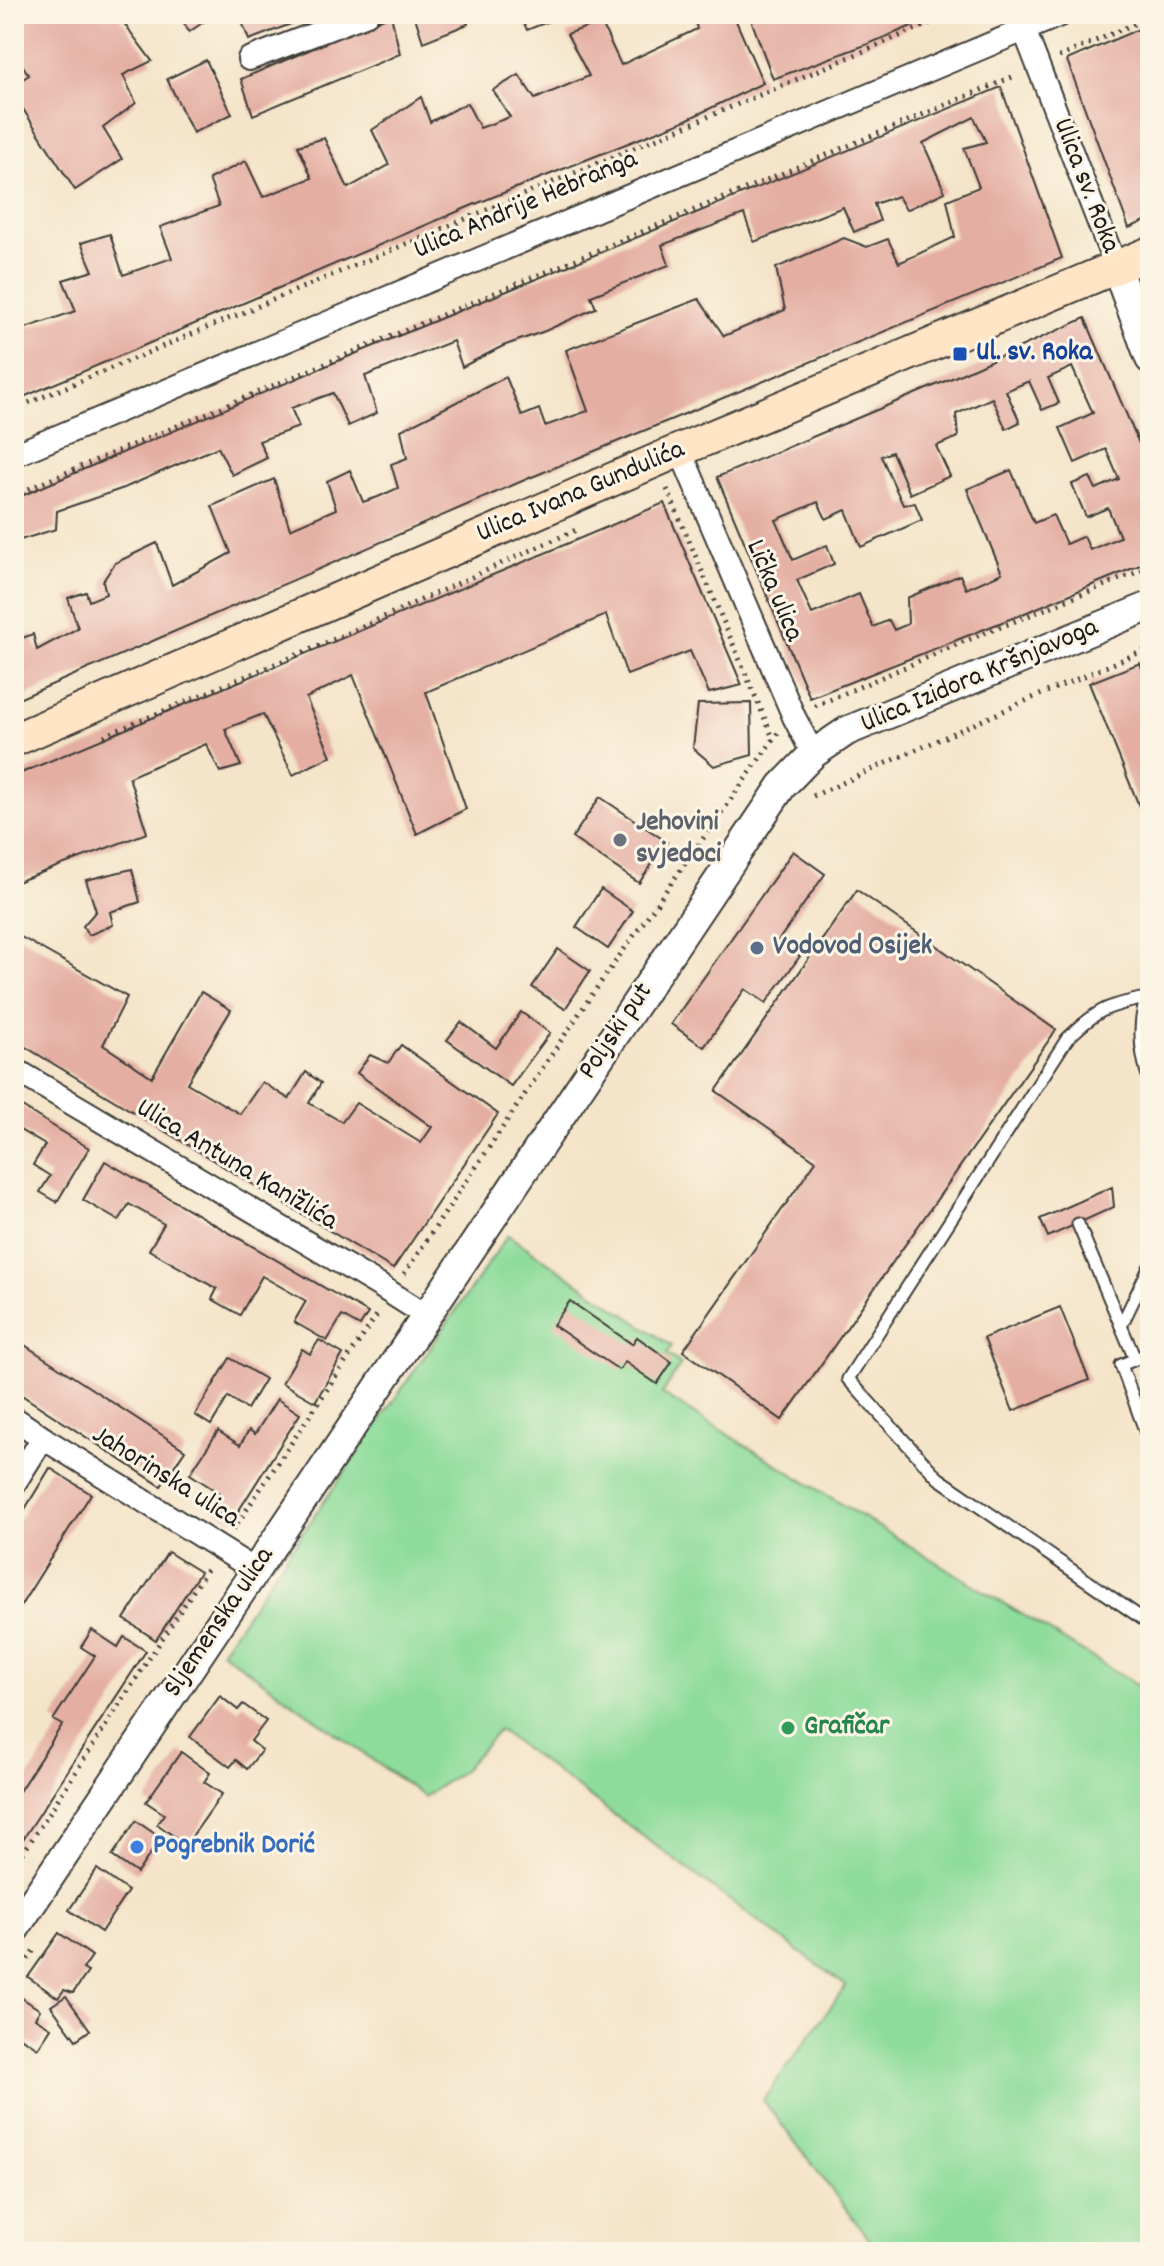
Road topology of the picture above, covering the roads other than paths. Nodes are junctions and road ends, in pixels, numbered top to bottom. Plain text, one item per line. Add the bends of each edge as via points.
1 (367, 14) edge
2 (1062, 14) edge
3 (1021, 22) edge
4 (249, 59) dead end
5 (1150, 253) edge
6 (1116, 267) junction
7 (1150, 359) edge
8 (14, 455) edge
9 (686, 463) junction
10 (1150, 606) edge
11 (14, 740) edge
12 (813, 754) junction
13 (1148, 993) edge
14 (14, 1069) edge
15 (1150, 1082) edge
16 (1078, 1224) dead end
17 (1150, 1266) edge
18 (427, 1316) junction
19 (1121, 1326) junction
20 (1150, 1353) edge
21 (1135, 1359) junction
22 (14, 1418) edge
23 (43, 1438) junction
24 (1150, 1444) edge
25 (14, 1484) edge
26 (255, 1570) junction
27 (1150, 1624) edge
28 (26, 1937) edge

1 - 4 street
2 - 3 street, Ulica Andrije Hebranga
3 - 6 street, Ulica sv. Roka
3 - 8 street, Ulica Andrije Hebranga
5 - 6 main road, Ulica Ivana Gundulića
6 - 7 street, Ulica sv. Roka
6 - 9 main road, Ulica Ivana Gundulića
9 - 11 main road, Ulica Ivana Gundulića
9 - 12 street, Lička ulica
10 - 12 street, Ulica Izidora Kršnjavoga via 847,731
12 - 18 street, Poljski put via 769,805
13 - 15 lane via 1140,1030
13 - 27 lane via 1103,1008 1067,1039 848,1379 938,1478
14 - 18 street, Ulica Antuna Kanižlića
16 - 19 lane
17 - 19 lane
18 - 26 street, Sljemenska ulica
19 - 21 lane
20 - 21 lane
21 - 24 lane via 1121,1365
22 - 23 street, Jahorinska ulica
23 - 25 street
23 - 26 street, Jahorinska ulica
26 - 28 street, Sljemenska ulica

